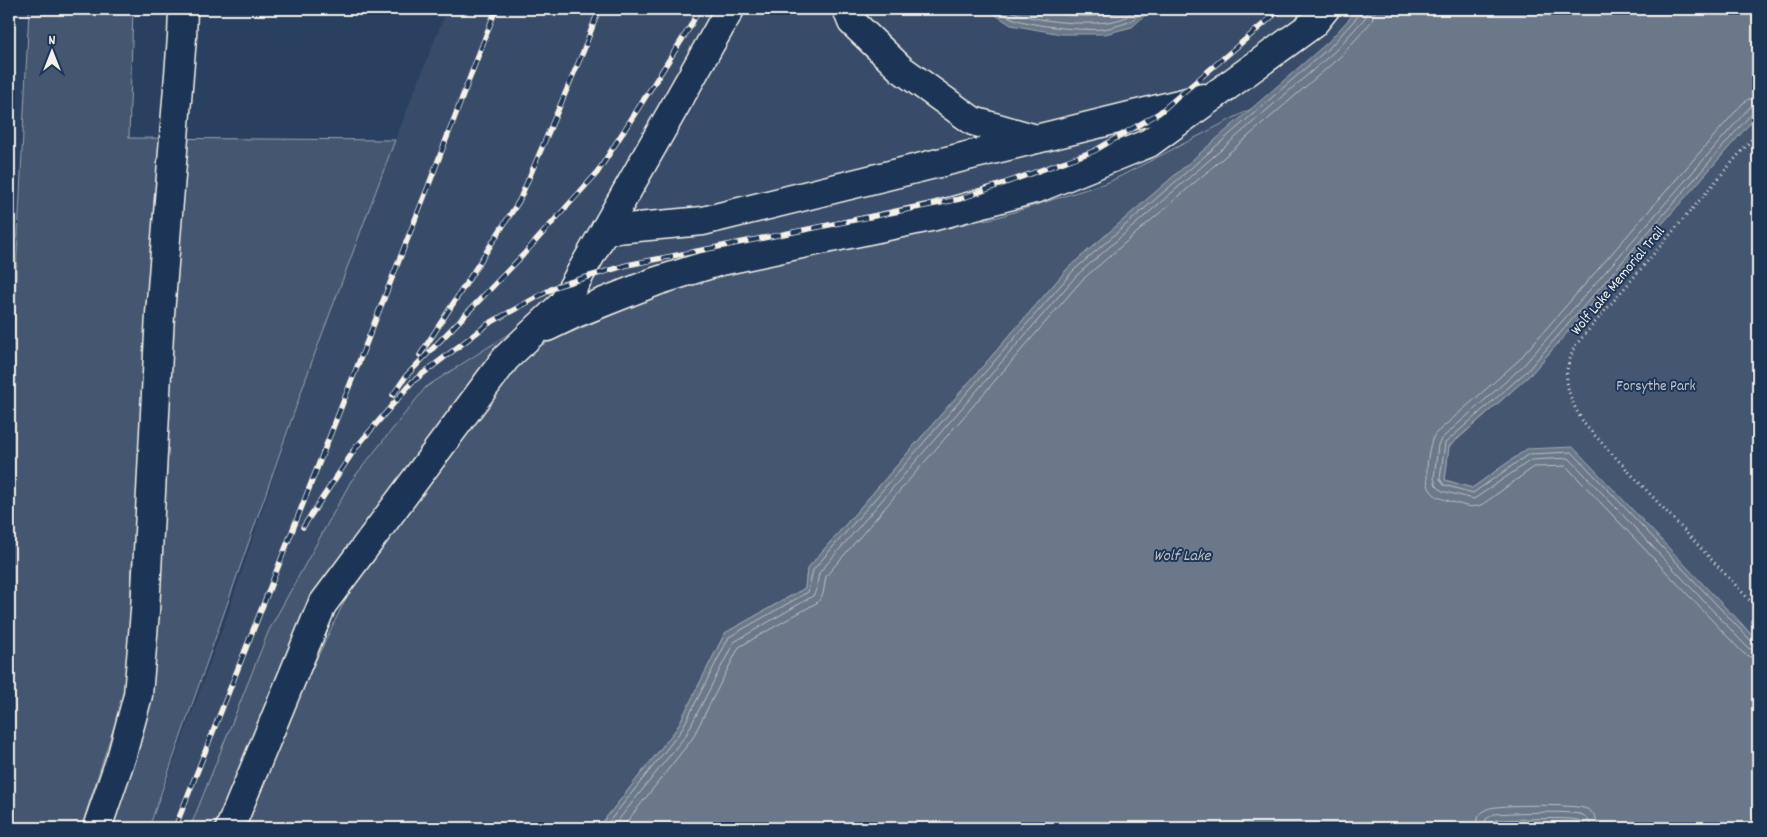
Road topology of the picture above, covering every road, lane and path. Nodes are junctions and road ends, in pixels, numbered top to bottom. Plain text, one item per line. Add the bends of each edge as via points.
1 (183, 9) edge
2 (730, 9) edge
3 (847, 9) edge
4 (1325, 9) edge
5 (1214, 95) junction
6 (1758, 132) edge
7 (1038, 139) junction
8 (605, 230) junction
9 (529, 336) junction
10 (1758, 609) edge
11 (97, 828) edge
12 (230, 828) edge

1 - 11 street via 160,314 138,695
2 - 8 street
3 - 7 street via 852,22 901,69 972,121
4 - 5 street via 1313,24
5 - 7 street
5 - 9 street via 1149,143 1038,188 935,216 721,261 657,281 576,313
6 - 10 path, Wolf Lake Memorial Trail via 1574,347 1567,370 1574,409 1586,426
7 - 8 street via 703,221
8 - 9 street via 562,304
9 - 12 street via 506,358 322,605

